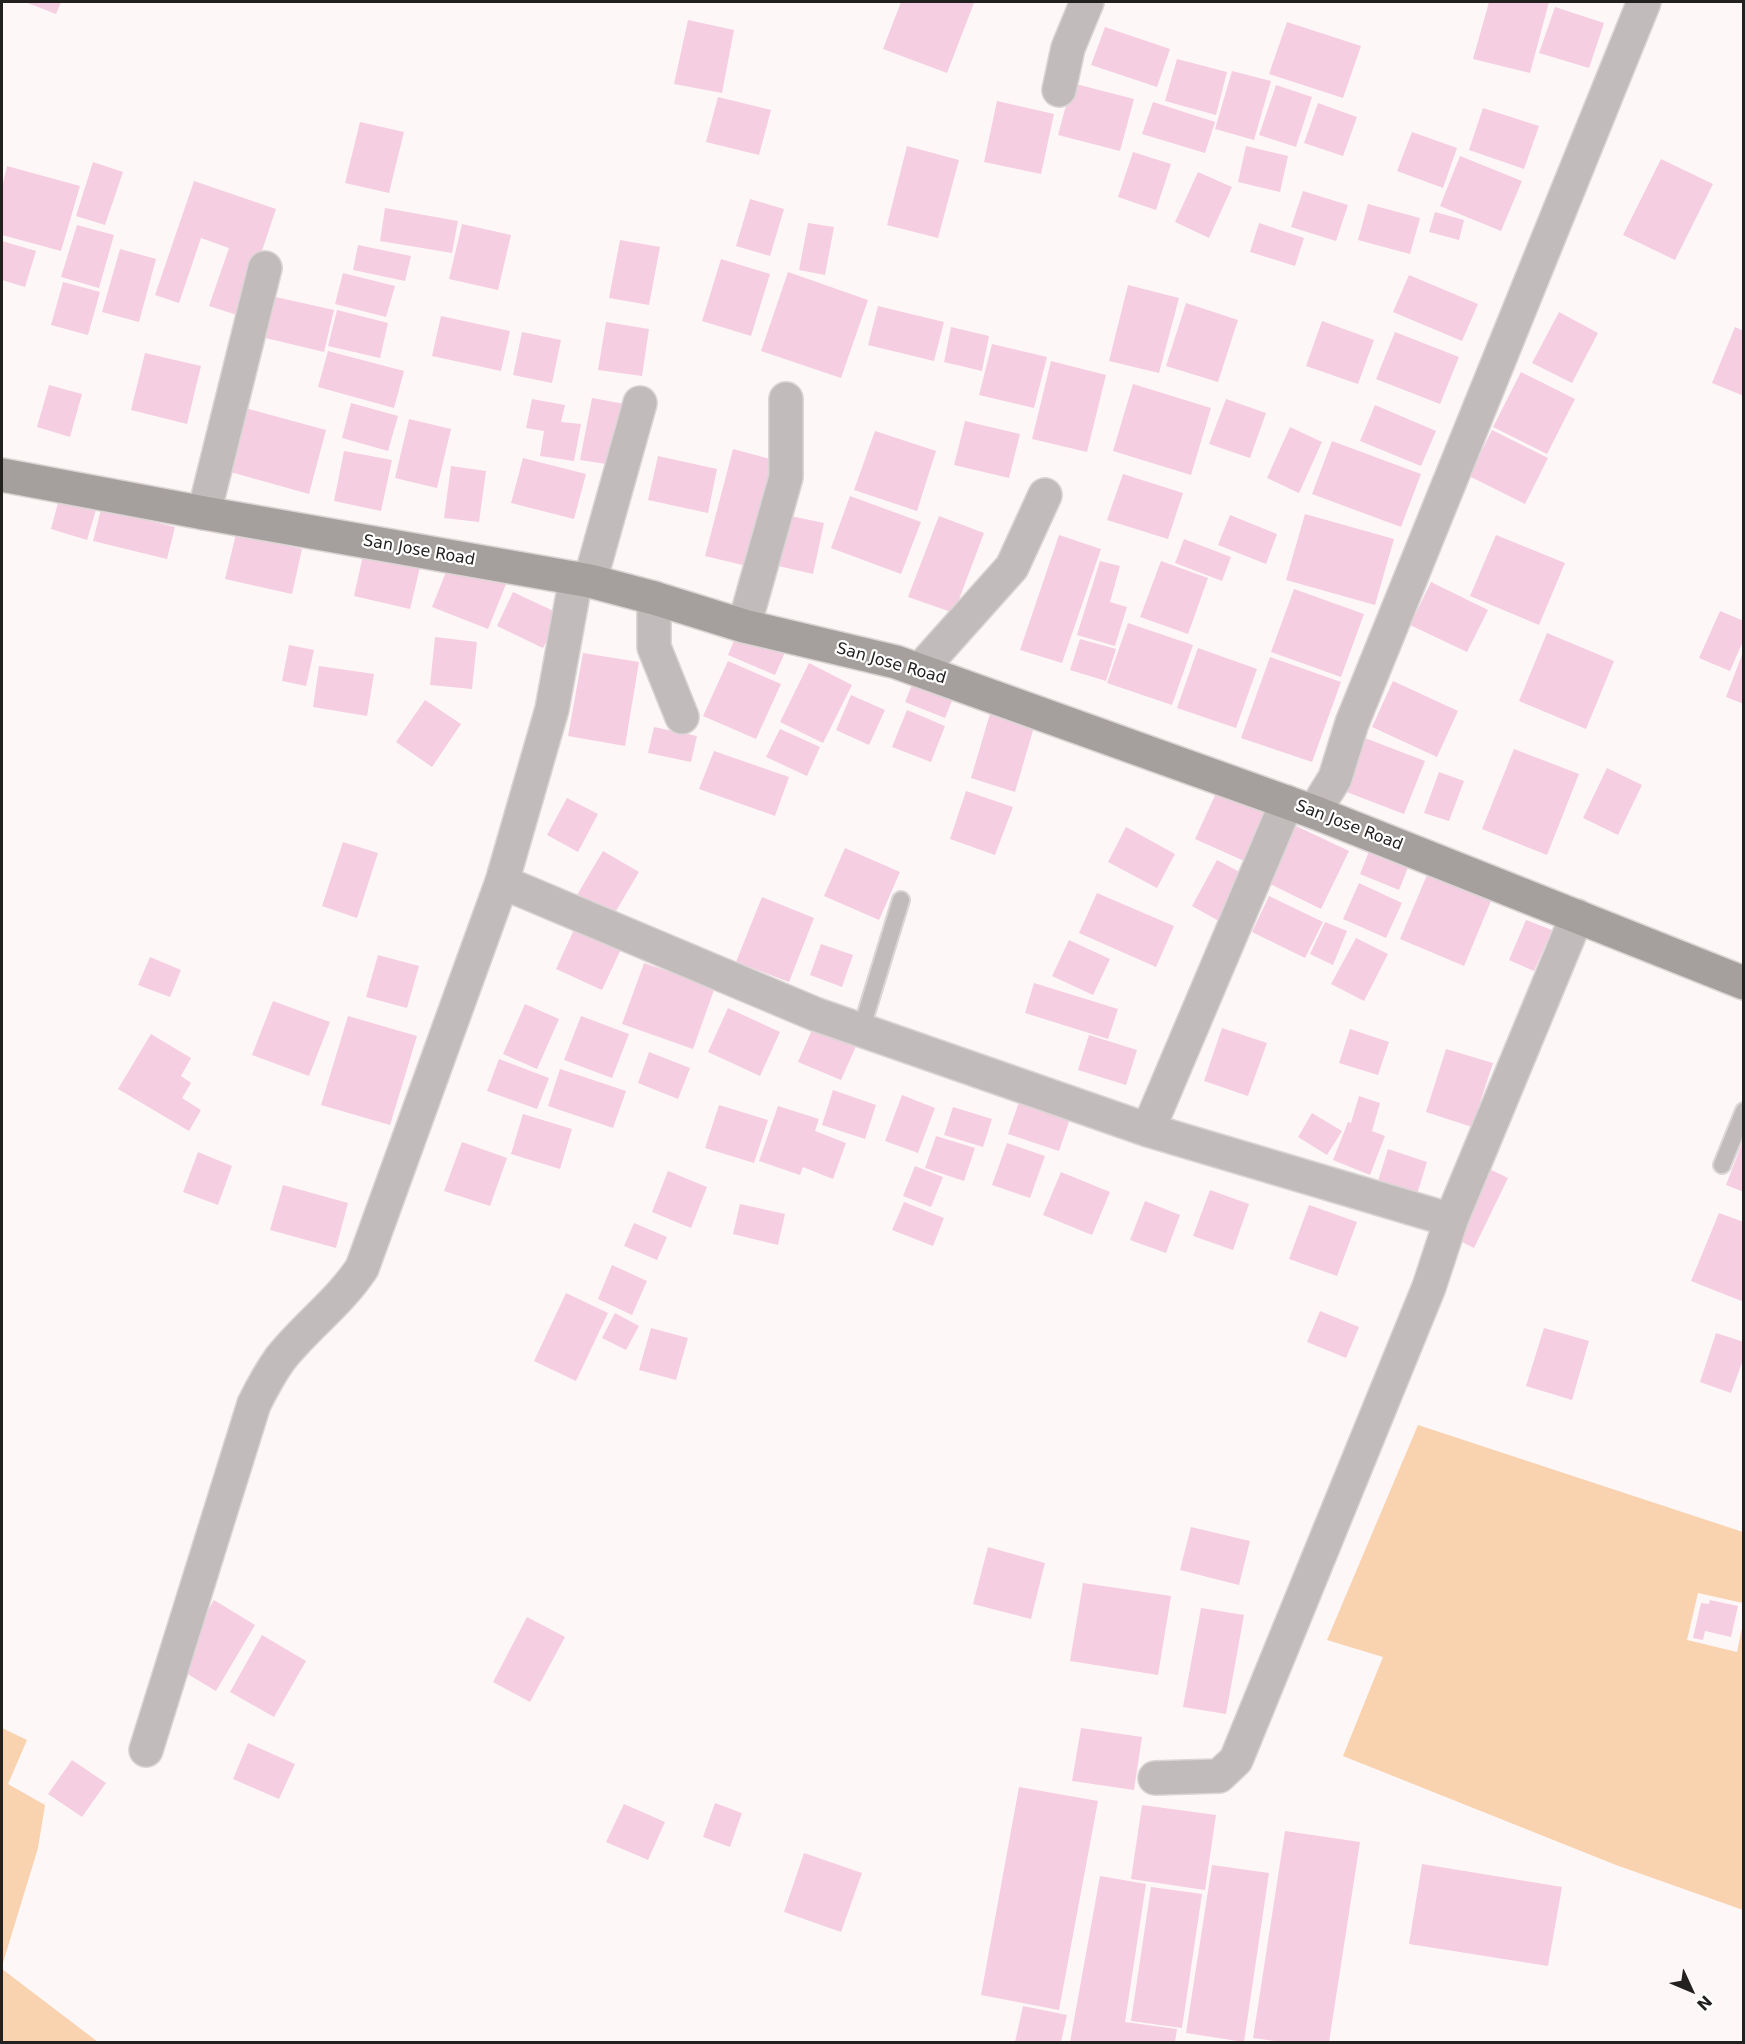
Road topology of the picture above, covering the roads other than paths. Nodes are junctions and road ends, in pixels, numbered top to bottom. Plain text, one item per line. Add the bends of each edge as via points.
1 (1087, 2) edge
2 (1644, 2) edge
3 (1059, 90) dead end
4 (265, 268) dead end
5 (786, 399) dead end
6 (640, 403) dead end
7 (2, 475) edge
8 (1045, 495) dead end
9 (204, 513) junction
10 (583, 580) junction
11 (654, 598) junction
12 (744, 626) junction
13 (920, 670) junction
14 (682, 717) dead end
15 (1300, 807) junction
16 (502, 882) junction
17 (901, 900) dead end
18 (1577, 916) junction
19 (1743, 983) edge
20 (861, 1030) junction
21 (1743, 1111) edge
22 (1148, 1130) junction
23 (1722, 1165) dead end
24 (1451, 1220) junction
25 (146, 1750) dead end
26 (1155, 1778) dead end

1 - 3 street via 1068,48
2 - 15 street via 1353,723 1335,778
4 - 9 street
5 - 12 street via 786,477
6 - 10 street
7 - 9 street, San Jose Road
8 - 13 street via 1012,567
9 - 10 street, San Jose Road
10 - 11 street, San Jose Road
10 - 16 street via 552,709
11 - 12 street, San Jose Road
11 - 14 street via 654,647
12 - 13 street, San Jose Road
13 - 15 street, San Jose Road
15 - 18 street, San Jose Road
15 - 22 street
16 - 20 street
16 - 25 street via 362,1268 336,1302 280,1360 254,1404
17 - 20 lane
18 - 19 street, San Jose Road
18 - 24 street
20 - 22 street
21 - 23 lane
22 - 24 street
24 - 26 street via 1429,1287 1236,1760 1219,1776

